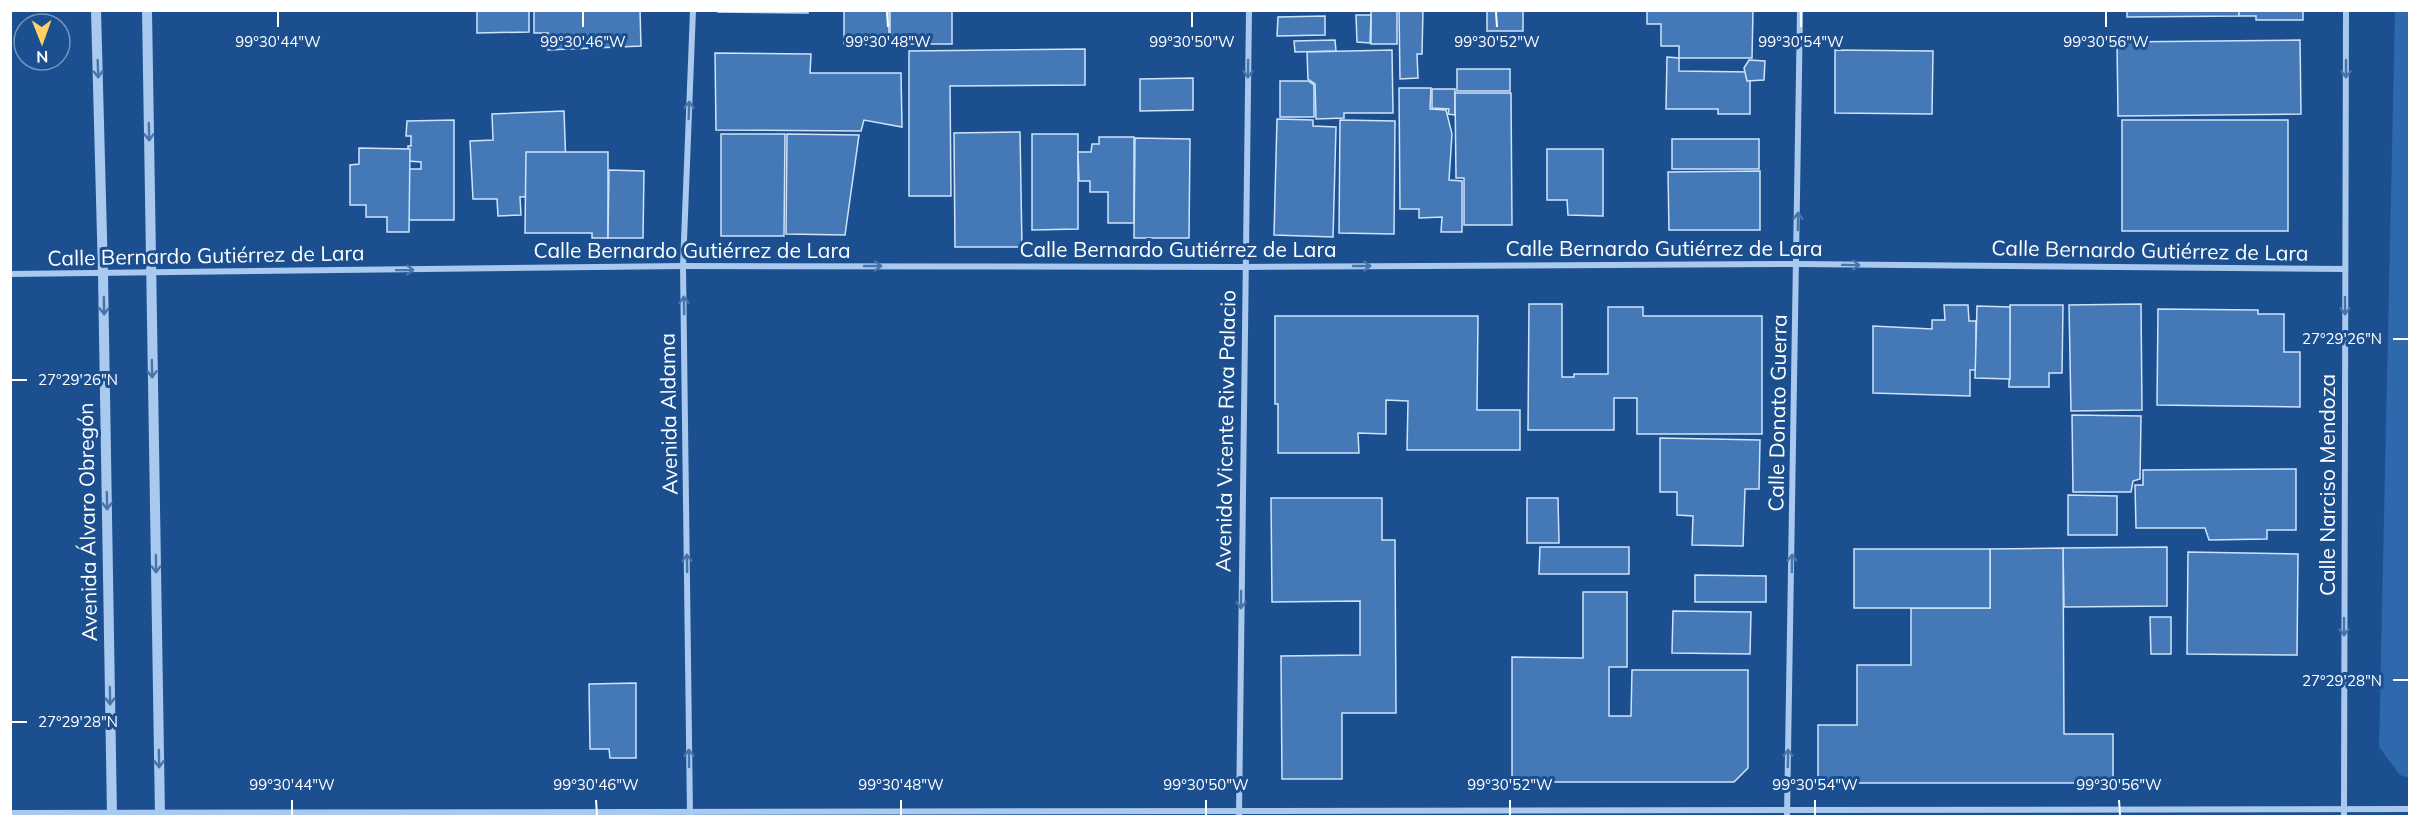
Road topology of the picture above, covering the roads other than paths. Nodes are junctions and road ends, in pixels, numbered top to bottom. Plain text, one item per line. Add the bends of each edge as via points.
1 (96, 10) edge
2 (147, 10) edge
3 (693, 10) edge
4 (1249, 10) edge
5 (1800, 10) edge
6 (2346, 10) edge
7 (1797, 264) junction
8 (683, 266) junction
9 (1245, 267) junction
10 (2345, 269) junction
11 (10, 274) edge
12 (103, 274) junction
13 (150, 274) junction
14 (2409, 809) edge
15 (10, 813) edge
16 (1787, 813) edge
17 (2344, 813) edge
18 (112, 814) edge
19 (160, 814) edge
20 (690, 814) edge
21 (1239, 814) edge

1 -> 12 street, Avenida Álvaro Obregón
2 -> 13 street
8 -> 3 street, Avenida Aldama
4 -> 9 street, Avenida Vicente Riva Palacio
7 -> 5 street, Calle Donato Guerra
6 -> 10 street, Calle Narciso Mendoza
9 -> 7 street, Calle Bernardo Gutiérrez de Lara
7 -> 10 street, Calle Bernardo Gutiérrez de Lara
16 -> 7 street, Calle Donato Guerra
8 -> 9 street, Calle Bernardo Gutiérrez de Lara
13 -> 8 street, Calle Bernardo Gutiérrez de Lara
20 -> 8 street, Avenida Aldama
9 -> 21 street, Avenida Vicente Riva Palacio
10 -> 17 street, Calle Narciso Mendoza
11 - 12 street, Calle Bernardo Gutiérrez de Lara
12 - 13 street, Calle Bernardo Gutiérrez de Lara
12 -> 18 street, Avenida Álvaro Obregón
13 -> 19 street
14 - 17 street
15 - 18 street
16 - 17 street
16 - 21 street
18 - 19 street
19 - 20 street
20 - 21 street

